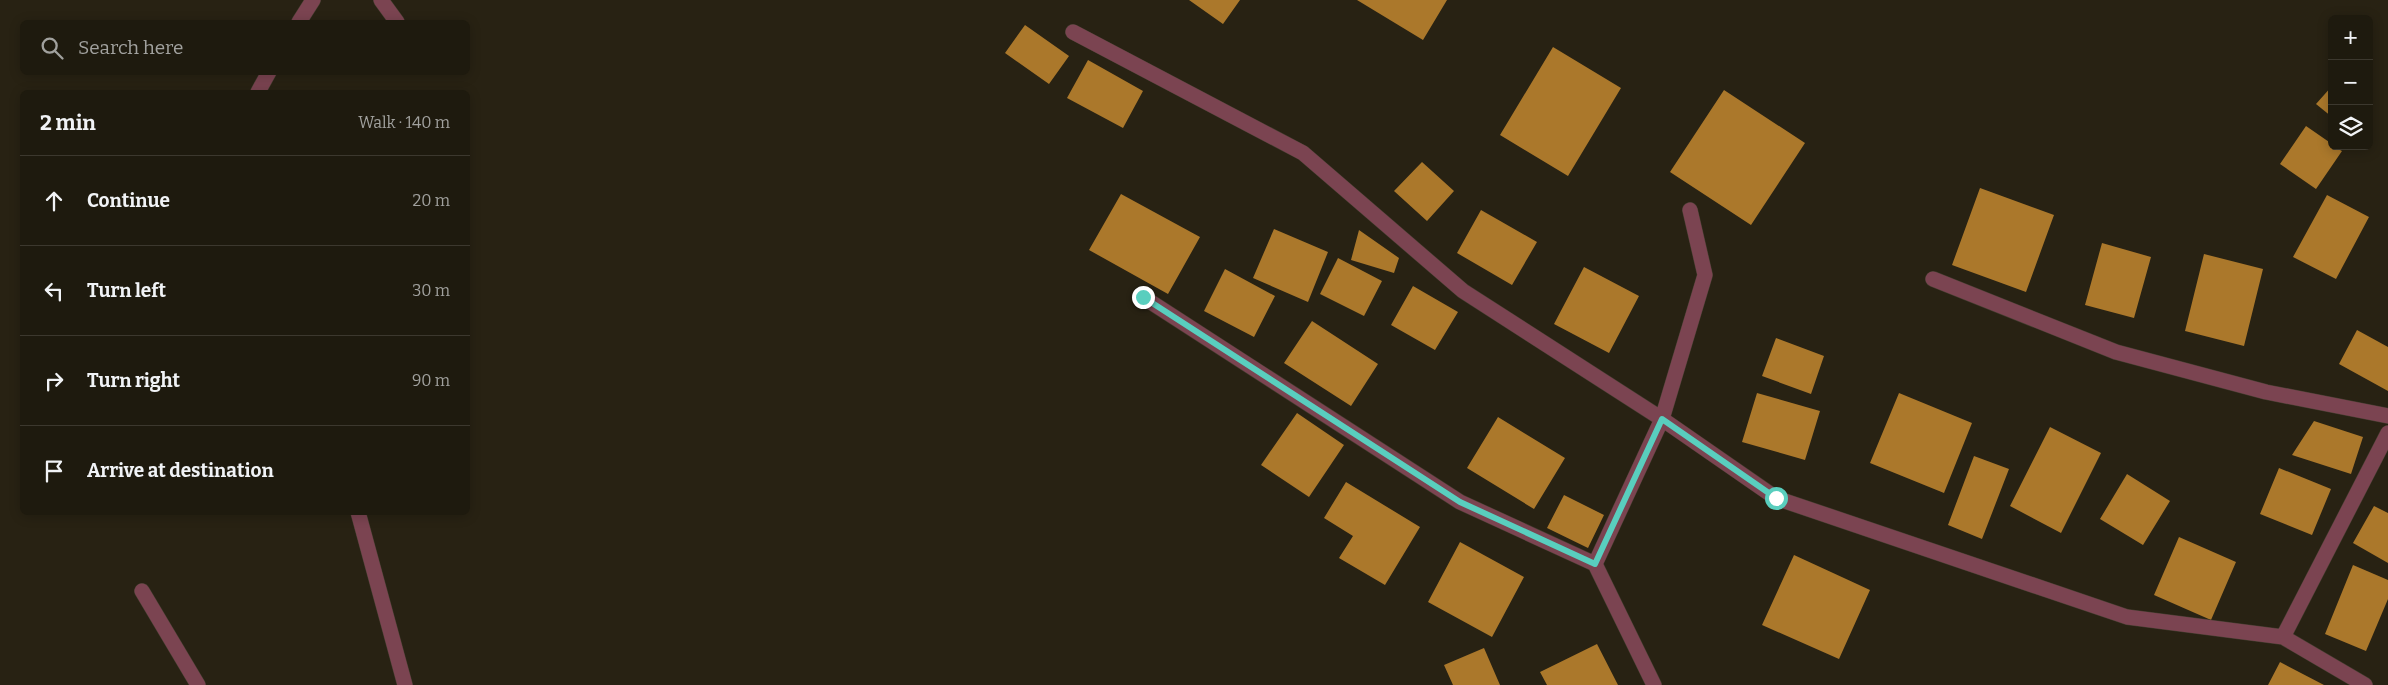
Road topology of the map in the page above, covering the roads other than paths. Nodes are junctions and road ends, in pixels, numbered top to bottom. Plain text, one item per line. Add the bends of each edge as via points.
1 (313, 0) edge
2 (381, 0) edge
3 (301, 20) edge
4 (396, 20) edge
5 (1073, 32) dead end
6 (267, 75) edge
7 (259, 90) edge
8 (1690, 210) dead end
9 (1933, 279) dead end
10 (1143, 297) dead end
11 (2388, 416) edge
12 (1662, 419) junction
13 (2388, 433) edge
14 (359, 515) edge
15 (1595, 564) junction
16 (142, 591) dead end
17 (2283, 638) junction
18 (198, 685) edge
19 (405, 685) edge
20 (1654, 685) edge
21 (2365, 685) edge

1 - 3 street
2 - 4 street
5 - 12 street via 1303,153 1463,291
6 - 7 street
8 - 12 street via 1705,275
9 - 11 street via 2116,352 2266,392
10 - 15 street via 1460,502
12 - 15 street
12 - 17 street via 1776,498 2127,618
13 - 17 street
14 - 19 street
15 - 20 street
16 - 18 street
17 - 21 street

